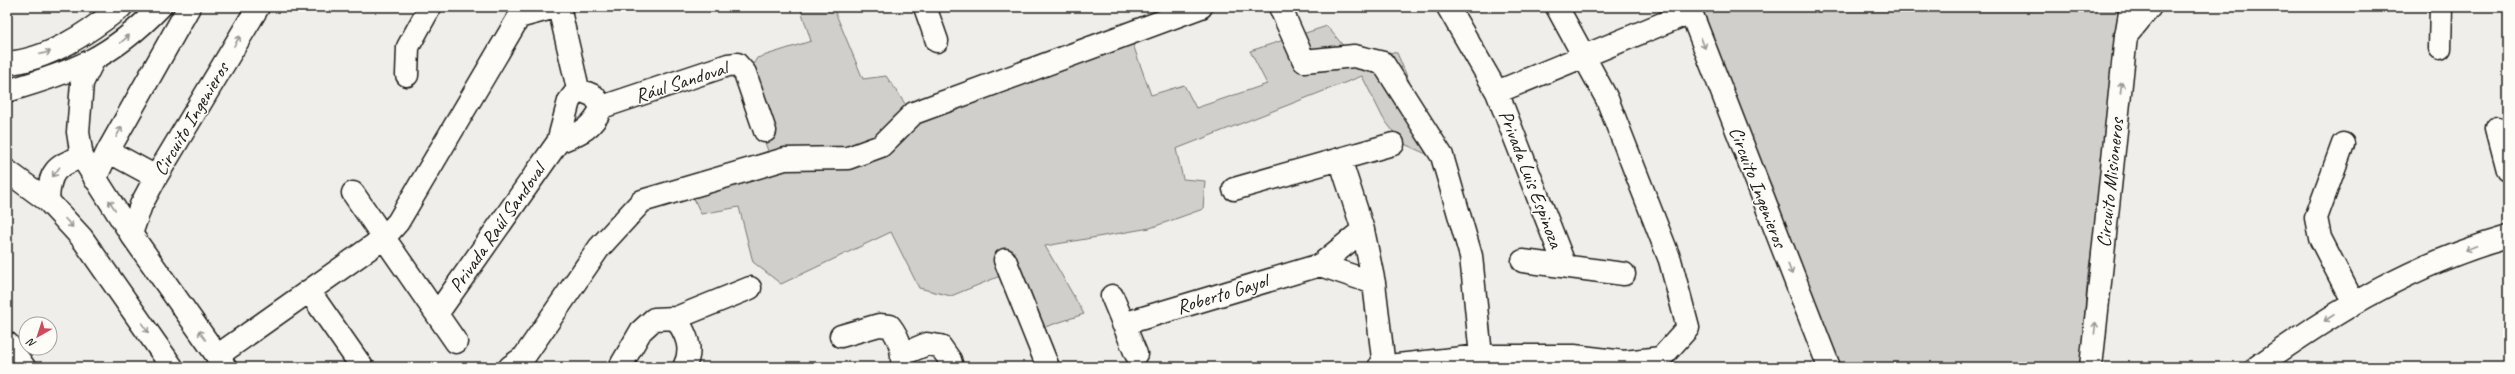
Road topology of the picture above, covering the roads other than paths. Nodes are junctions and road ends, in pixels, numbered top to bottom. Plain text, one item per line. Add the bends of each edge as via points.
1 (121, 7) edge
2 (160, 7) edge
3 (189, 7) edge
4 (258, 7) edge
5 (430, 7) edge
6 (557, 7) edge
7 (925, 7) edge
8 (1280, 7) edge
9 (1448, 7) edge
10 (1557, 7) edge
11 (2131, 7) edge
12 (2150, 7) edge
13 (2441, 7) edge
14 (1188, 9) edge
15 (1690, 10) edge
16 (2126, 36) junction
17 (937, 41) dead end
18 (2440, 48) dead end
19 (1585, 57) junction
20 (93, 61) junction
21 (7, 63) edge
22 (407, 74) dead end
23 (578, 89) junction
24 (7, 92) edge
25 (1498, 92) junction
26 (602, 107) junction
27 (2497, 128) dead end
28 (765, 131) dead end
29 (558, 142) junction
30 (1393, 144) dead end
31 (2343, 144) dead end
32 (108, 151) junction
33 (82, 157) junction
34 (2506, 157) edge
35 (1340, 159) junction
36 (7, 171) edge
37 (156, 177) junction
38 (95, 179) junction
39 (1234, 189) dead end
40 (353, 193) dead end
41 (48, 201) junction
42 (1363, 230) junction
43 (132, 234) junction
44 (2508, 237) edge
45 (384, 238) junction
46 (1005, 260) dead end
47 (1523, 261) dead end
48 (1320, 265) junction
49 (1565, 266) junction
50 (1624, 274) dead end
51 (1374, 284) junction
52 (750, 288) dead end
53 (309, 290) junction
54 (1112, 296) dead end
55 (2353, 302) junction
56 (437, 314) junction
57 (676, 318) junction
58 (1123, 324) junction
59 (842, 336) dead end
60 (456, 342) dead end
61 (1136, 354) dead end
62 (1481, 356) junction
63 (902, 360) edge
64 (221, 362) edge
65 (172, 367) edge
66 (362, 367) edge
67 (510, 367) edge
68 (620, 367) edge
69 (684, 367) edge
70 (952, 367) edge
71 (1048, 367) edge
72 (1383, 367) edge
73 (1829, 367) edge
74 (2091, 367) edge
75 (2258, 367) edge

21 -> 1 main road via 52,51 94,28
20 -> 2 main road via 117,45
32 -> 3 main road
37 -> 4 main road, Circuito Ingenieros
5 - 22 main road via 408,47
6 - 23 main road
6 - 45 main road via 519,17 398,222
7 - 17 main road
8 - 62 main road via 1304,61 1354,56 1384,63 1442,156 1471,256
9 - 25 main road, Privada Luis Espinoza
10 - 19 main road
11 - 16 main road, Circuito Misioneros
12 - 16 main road
13 - 18 main road
14 - 67 main road via 914,113 881,146 848,158 785,159 642,201 599,248 524,357
15 - 19 main road, Privada Luis Espinoza
15 -> 73 main road, Circuito Ingenieros
74 -> 16 main road, Circuito Misioneros
19 - 25 main road, Privada Luis Espinoza
19 - 62 main road via 1607,99 1667,253 1688,328 1661,358 1624,362 1574,356
20 - 24 main road via 54,78
20 - 33 main road via 82,83 78,132
23 - 26 main road via 594,96
23 - 29 main road via 569,101
25 - 49 main road, Privada Luis Espinoza
26 - 28 main road, Rául Sandoval via 737,64 745,73
26 - 29 main road via 595,122 580,134
27 - 34 main road
29 - 56 main road, Privada Raúl Sandoval
30 - 35 main road
31 - 55 main road via 2316,218 2320,238
32 - 37 main road
32 - 38 main road
33 - 38 main road
33 -> 41 main road via 62,164 49,181
35 - 39 main road
35 - 42 main road
36 - 41 main road
37 - 43 main road, Circuito Ingenieros via 141,205
43 -> 38 main road
40 - 45 main road, Privada Raúl Sandoval
41 -> 65 main road via 82,238
42 - 48 main road, Roberto Gayol
42 - 51 main road
64 -> 43 main road
44 -> 55 main road via 2477,245 2410,272
45 - 53 main road
45 - 56 main road, Privada Raúl Sandoval
46 - 71 main road
47 - 49 main road, Privada Luis Espinoza
48 - 51 main road
48 - 58 main road, Roberto Gayol
49 - 50 main road, Privada Luis Espinoza
51 - 72 main road
52 - 57 main road
53 - 64 main road
53 - 66 main road
54 - 58 main road
55 -> 75 main road
56 - 60 main road, Privada Raúl Sandoval
57 - 68 main road via 654,319 640,331
57 - 69 main road via 688,337 688,359
58 - 61 main road
59 - 63 main road via 879,325 890,326 897,336
62 - 72 main road
63 - 70 main road via 927,344 940,346

